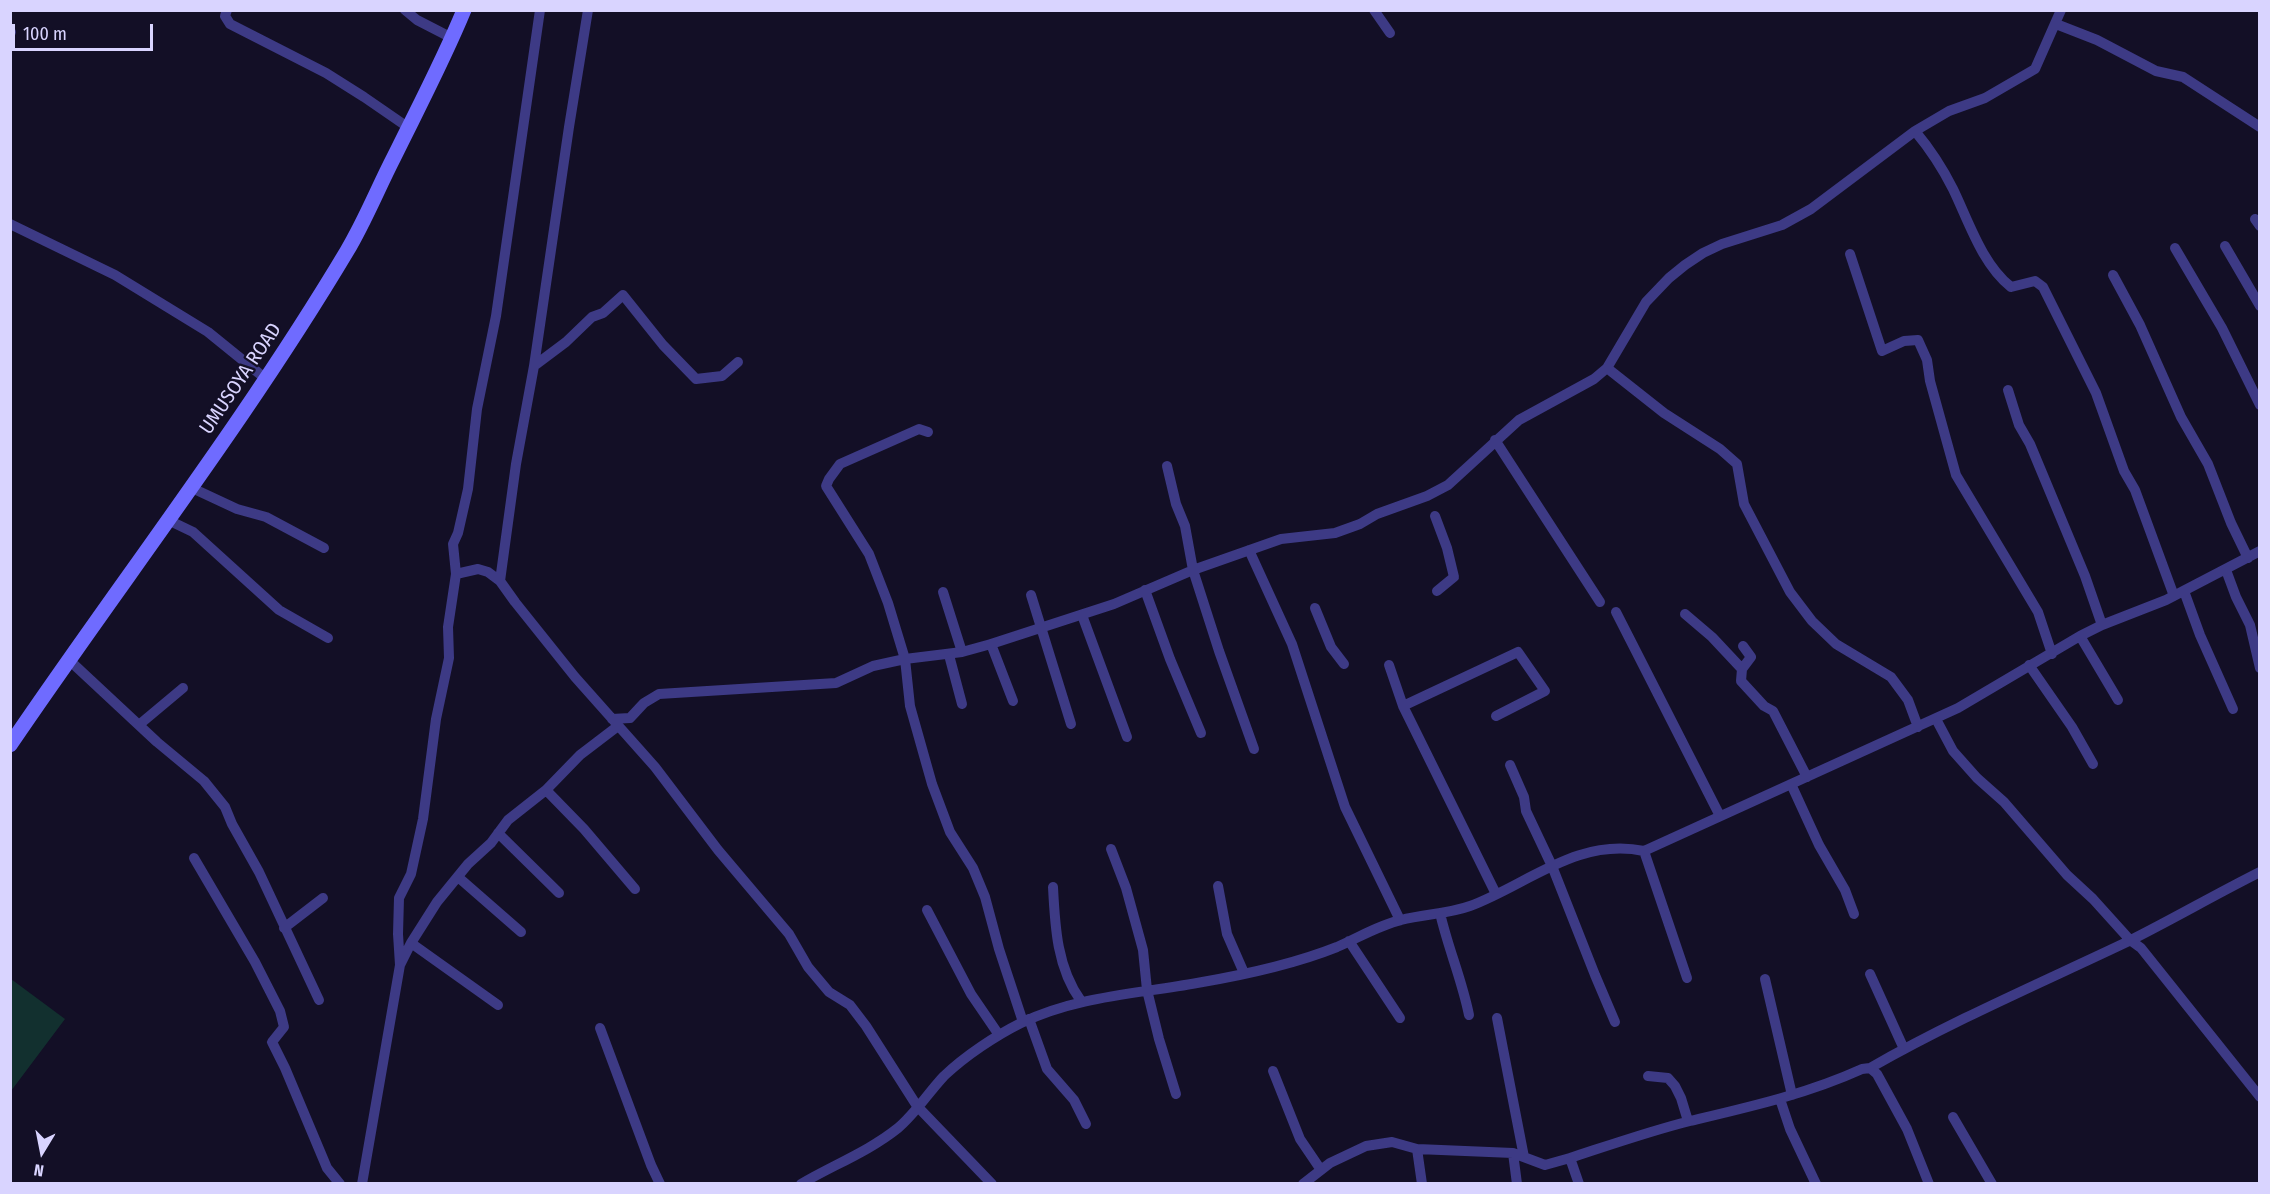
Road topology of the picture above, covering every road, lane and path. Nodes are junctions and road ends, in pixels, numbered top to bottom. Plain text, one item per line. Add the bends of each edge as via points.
1 (227, 10) edge
2 (405, 10) edge
3 (464, 10) edge
4 (540, 10) edge
5 (588, 10) edge
6 (1374, 10) edge
7 (2061, 10) edge
8 (2056, 24) junction
9 (1390, 33) dead end
10 (452, 38) junction
11 (2259, 127) edge
12 (409, 128) junction
13 (1915, 130) junction
14 (10, 224) edge
15 (2225, 246) dead end
16 (2175, 248) dead end
17 (1850, 254) dead end
18 (2113, 274) dead end
19 (2259, 306) edge
20 (738, 362) dead end
21 (534, 366) junction
22 (1607, 368) junction
23 (266, 379) junction
24 (2008, 390) dead end
25 (2259, 405) edge
26 (928, 432) dead end
27 (1495, 440) junction
28 (1167, 466) dead end
29 (192, 488) junction
30 (1435, 516) dead end
31 (168, 520) junction
32 (324, 548) dead end
33 (1249, 550) junction
34 (2259, 551) edge
35 (2248, 558) junction
36 (1193, 570) junction
37 (2226, 570) junction
38 (456, 574) junction
39 (500, 581) junction
40 (1145, 590) junction
41 (1437, 591) dead end
42 (943, 592) dead end
43 (2179, 594) junction
44 (1031, 595) dead end
45 (1600, 602) dead end
46 (1315, 608) dead end
47 (1616, 612) dead end
48 (1685, 614) dead end
49 (1082, 615) junction
50 (2102, 625) junction
51 (1040, 628) junction
52 (2080, 636) junction
53 (328, 638) dead end
54 (991, 644) junction
55 (1743, 646) dead end
56 (962, 652) junction
57 (2052, 654) junction
58 (949, 655) junction
59 (68, 659) junction
60 (904, 659) junction
61 (1344, 664) dead end
62 (1389, 665) dead end
63 (2029, 665) junction
64 (2259, 668) edge
65 (1742, 669) junction
66 (183, 688) dead end
67 (2118, 700) dead end
68 (1013, 701) dead end
69 (962, 704) dead end
70 (1403, 706) junction
71 (2233, 709) dead end
72 (1496, 716) dead end
73 (1936, 719) junction
74 (615, 722) junction
75 (140, 724) junction
76 (1071, 724) dead end
77 (1918, 727) junction
78 (1201, 733) dead end
79 (1128, 737) dead end
80 (10, 745) edge
81 (1254, 749) dead end
82 (2093, 764) dead end
83 (1510, 765) dead end
84 (1807, 777) junction
85 (1791, 784) junction
86 (546, 790) junction
87 (1720, 816) junction
88 (498, 833) junction
89 (1111, 849) dead end
90 (1644, 851) junction
91 (194, 858) dead end
92 (1552, 866) junction
93 (2259, 872) edge
94 (458, 877) junction
95 (1218, 886) dead end
96 (1053, 887) dead end
97 (635, 889) dead end
98 (559, 893) dead end
99 (1496, 894) junction
100 (323, 898) dead end
101 (927, 910) dead end
102 (1440, 913) junction
103 (1854, 914) dead end
104 (1400, 920) junction
105 (284, 928) junction
106 (521, 932) dead end
107 (2130, 940) junction
108 (1349, 941) junction
109 (411, 943) junction
110 (400, 965) junction
111 (1244, 973) junction
112 (1870, 974) dead end
113 (1687, 978) dead end
114 (1765, 979) dead end
115 (1147, 990) junction
116 (319, 1000) dead end
117 (1082, 1001) junction
118 (498, 1005) dead end
119 (1469, 1015) dead end
120 (1400, 1018) dead end
121 (1497, 1018) dead end
122 (1026, 1021) junction
123 (1616, 1022) dead end
124 (600, 1028) dead end
125 (999, 1035) junction
126 (1904, 1049) junction
127 (1870, 1068) junction
128 (1273, 1071) dead end
129 (1648, 1077) dead end
130 (1176, 1094) dead end
131 (1792, 1095) junction
132 (2259, 1097) edge
133 (1780, 1099) junction
134 (917, 1106) junction
135 (1953, 1117) dead end
136 (1688, 1121) junction
137 (1086, 1124) dead end
138 (1418, 1149) junction
139 (1513, 1153) junction
140 (1524, 1157) junction
141 (1570, 1158) junction
142 (1321, 1170) junction
143 (340, 1184) edge
144 (362, 1184) edge
145 (660, 1184) edge
146 (801, 1184) edge
147 (992, 1184) edge
148 (1303, 1184) edge
149 (1422, 1184) edge
150 (1516, 1184) edge
151 (1579, 1184) edge
152 (1816, 1184) edge
153 (1929, 1184) edge
154 (1992, 1184) edge

1 - 12 street via 225,16 230,24 326,74
2 - 10 street
3 - 10 main road, UMUSOYA ROAD
4 - 38 street via 468,489 453,544
5 - 21 street
6 - 9 street
7 - 8 street
8 - 11 street via 2156,71 2183,77
8 - 13 street via 2035,69 1985,98 1949,111
10 - 12 main road, UMUSOYA ROAD
12 - 23 main road, UMUSOYA ROAD via 348,248
13 - 22 street via 1811,209 1782,225 1722,244 1685,265 1646,302
13 - 43 street via 1937,159 1998,277 2011,287 2035,281 2043,286 2096,393 2124,471
14 - 23 street via 115,275 208,332
15 - 19 street
16 - 25 street via 2222,328
17 - 57 street via 1882,351 1904,341 1918,340 1927,360 1956,475 2038,612
18 - 35 street via 2181,417 2208,464
20 - 21 street via 722,376 696,380 624,295
21 - 39 street
22 - 27 street via 1519,420
22 - 77 street via 1737,464 1744,504 1790,592 1836,644 1891,677 1908,700
23 - 29 main road, UMUSOYA ROAD
24 - 50 street
26 - 60 street via 919,429 840,464 826,486 869,554
27 - 33 street via 1448,485 1427,496 1335,533 1281,539
27 - 45 street
28 - 36 street
29 - 31 main road, UMUSOYA ROAD
29 - 32 street via 237,509 266,517
30 - 41 street via 1454,577
31 - 53 street via 193,532 279,610
31 - 59 main road, UMUSOYA ROAD
33 - 36 street
33 - 104 street via 1292,644 1345,807
34 - 35 street
35 - 37 street
36 - 40 street
36 - 81 street
37 - 43 street
37 - 64 street via 2250,625
38 - 39 street via 478,569
38 - 110 street via 448,627 449,658 436,719 423,819 411,874 399,898
39 - 74 street
40 - 49 street
40 - 78 street
42 - 56 street
43 - 50 street
43 - 71 street
44 - 51 street
46 - 61 street via 1331,647
47 - 87 street
48 - 65 street
49 - 51 street
49 - 79 street
50 - 52 street
51 - 54 street
51 - 76 street
52 - 57 street
52 - 67 street
54 - 56 street
54 - 68 street
55 - 65 street via 1751,657
56 - 58 street
57 - 63 street
58 - 60 street
58 - 69 street
59 - 75 street
59 - 80 main road, UMUSOYA ROAD
60 - 74 street via 873,666 836,683 659,694 630,718
60 - 122 street via 910,706 932,784 950,832 973,868 985,897 999,949
62 - 70 street
63 - 73 street via 1982,696
63 - 82 street
65 - 84 street via 1741,681 1773,711
66 - 75 street
70 - 72 street via 1518,652 1545,691
70 - 99 street
73 - 77 street
73 - 107 street via 1953,751
74 - 86 street
74 - 134 street via 655,766 718,850 789,934 808,967 829,992 850,1005
75 - 105 street via 204,781 225,807
77 - 84 street
83 - 92 street
84 - 85 street
85 - 87 street
85 - 103 street
86 - 88 street via 508,820
86 - 97 street
87 - 90 street
88 - 94 street
88 - 98 street
89 - 115 street via 1143,950
90 - 92 street via 1594,852
90 - 113 street
91 - 143 street via 280,1011 284,1027 272,1042 327,1168
92 - 99 street
92 - 123 street
93 - 107 street
94 - 106 street
94 - 109 street
95 - 111 street via 1227,934
96 - 117 street via 1062,966
99 - 102 street via 1457,911
100 - 105 street
101 - 125 street via 971,994
102 - 104 street
102 - 119 street
104 - 108 street
105 - 116 street
107 - 126 street
107 - 132 street
108 - 111 street via 1288,963
108 - 120 street
109 - 110 street
109 - 118 street
110 - 144 street
111 - 115 street
112 - 126 street
114 - 131 street
115 - 117 street
115 - 130 street
117 - 122 street
121 - 140 street
122 - 125 street
122 - 137 street via 1047,1069 1074,1100
124 - 145 street
125 - 134 street via 946,1075
126 - 127 street
127 - 131 street
127 - 153 street via 1907,1129
128 - 142 street via 1300,1139
129 - 136 street via 1668,1078
131 - 133 street
133 - 136 street
133 - 152 street
134 - 146 street via 883,1140
134 - 147 street
135 - 154 street
136 - 141 street
138 - 139 street
138 - 142 street via 1392,1142 1366,1146
138 - 149 street
139 - 140 street
139 - 150 street
140 - 141 street via 1545,1165
141 - 151 street
142 - 148 street

